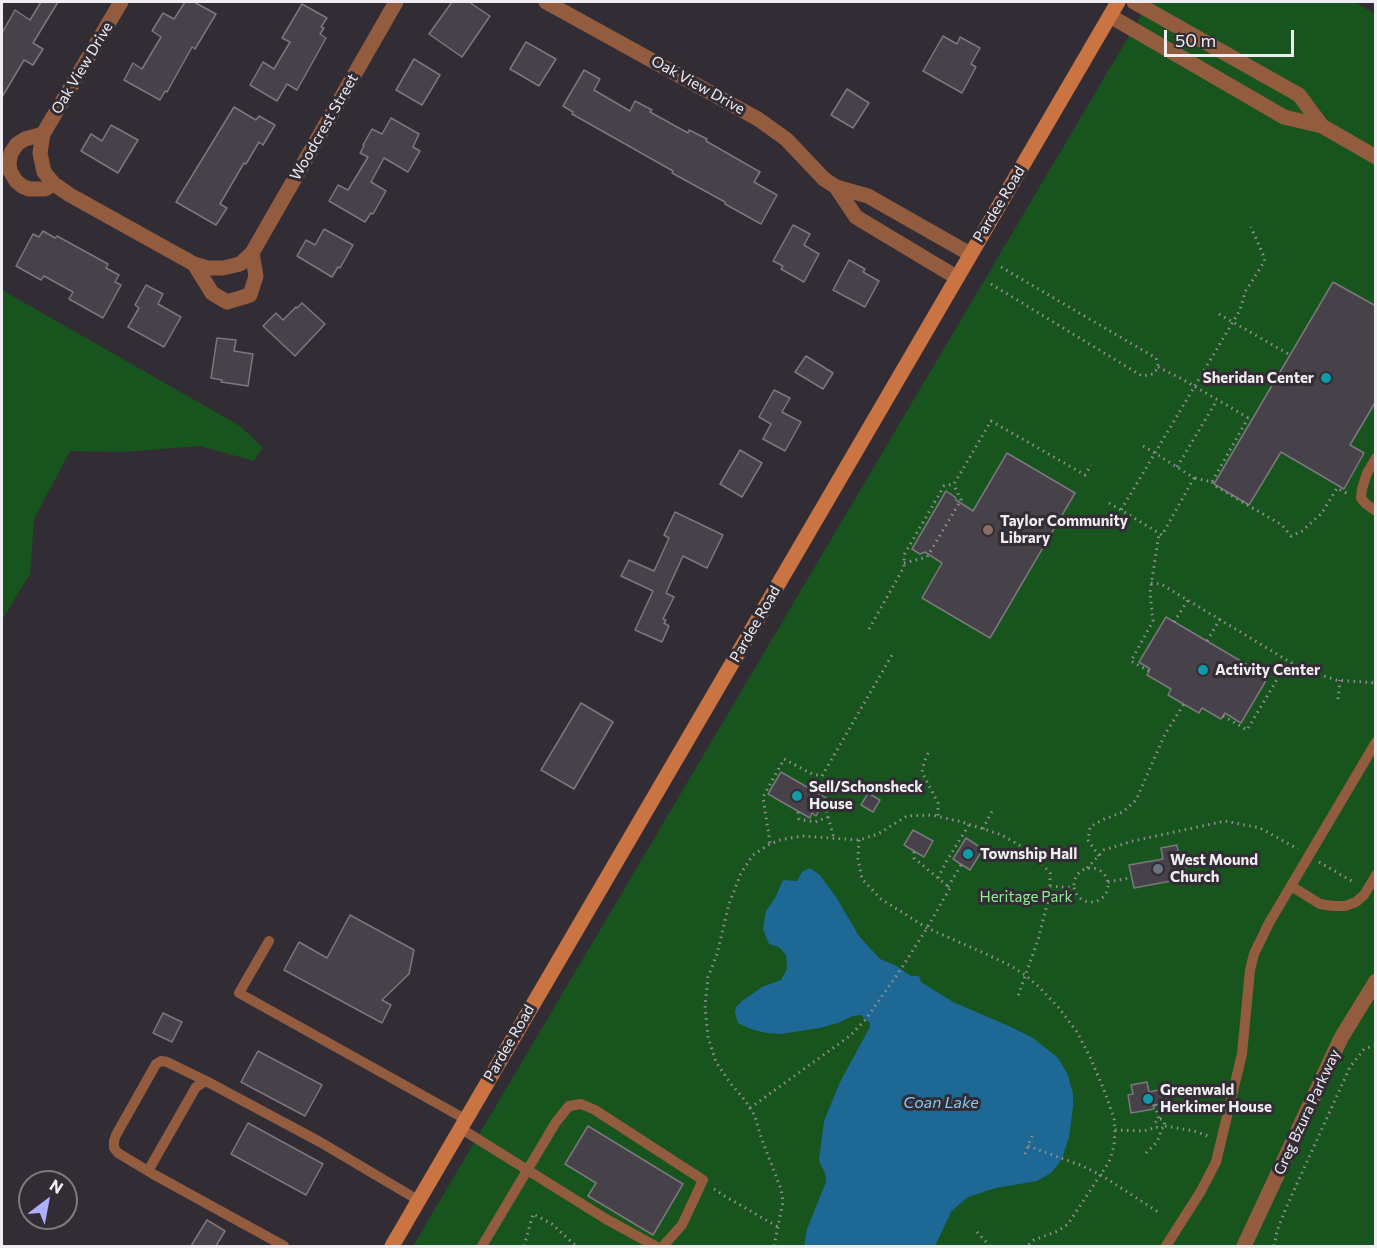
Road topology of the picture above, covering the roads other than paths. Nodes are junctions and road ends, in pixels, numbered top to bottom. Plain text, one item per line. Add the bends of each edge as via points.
1 (122, 2) edge
2 (396, 2) edge
3 (546, 2) edge
4 (1118, 2) edge
5 (1134, 2) edge
6 (1110, 16) junction
7 (1322, 126) junction
8 (43, 134) junction
9 (1376, 157) edge
10 (54, 184) junction
11 (836, 187) junction
12 (252, 253) junction
13 (970, 254) junction
14 (194, 264) junction
15 (956, 277) junction
16 (1376, 458) edge
17 (1376, 511) edge
18 (1376, 742) edge
19 (1376, 875) edge
20 (1291, 886) junction
21 (269, 941) dead end
22 (1376, 981) edge
23 (206, 1081) junction
24 (463, 1123) junction
25 (527, 1168) junction
26 (148, 1171) junction
27 (418, 1200) junction
28 (284, 1246) edge
29 (392, 1246) edge
30 (482, 1246) edge
31 (655, 1246) edge
32 (663, 1246) edge
33 (1166, 1246) edge
34 (1244, 1246) edge

1 - 8 street, Oak View Drive
2 - 12 street, Woodcrest Street
3 - 11 street, Oak View Drive via 758,119 786,139
4 - 6 main road, Pardee Road
5 - 7 street via 1299,95
6 - 7 street via 1284,117
6 - 13 main road, Pardee Road
7 - 9 street
8 - 10 street, Oak View Drive via 41,162
8 - 10 street via 17,144 11,153 10,171 16,181 29,189 45,189
10 - 14 street
11 - 13 street, Oak View Drive via 868,196
11 - 15 street, Oak View Drive via 856,217
12 - 14 street via 240,264 223,268
12 - 14 street via 256,276 250,295 227,302 212,292
13 - 15 main road, Pardee Road
15 - 24 main road, Pardee Road
16 - 17 lane via 1367,473 1361,498
18 - 20 lane
19 - 20 lane via 1364,895 1345,906 1320,904
20 - 33 lane via 1252,962 1242,1054 1216,1162
21 - 24 lane via 239,993
22 - 34 street, Greg Bzura Parkway via 1341,1038
23 - 26 lane via 196,1087
23 - 26 lane via 166,1062 156,1064 114,1141 118,1154
23 - 27 lane
24 - 25 lane
24 - 27 main road, Pardee Road
25 - 30 lane
25 - 31 lane
25 - 32 lane via 569,1106 581,1104 595,1110 703,1180 682,1225
26 - 28 lane
27 - 29 main road, Pardee Road

